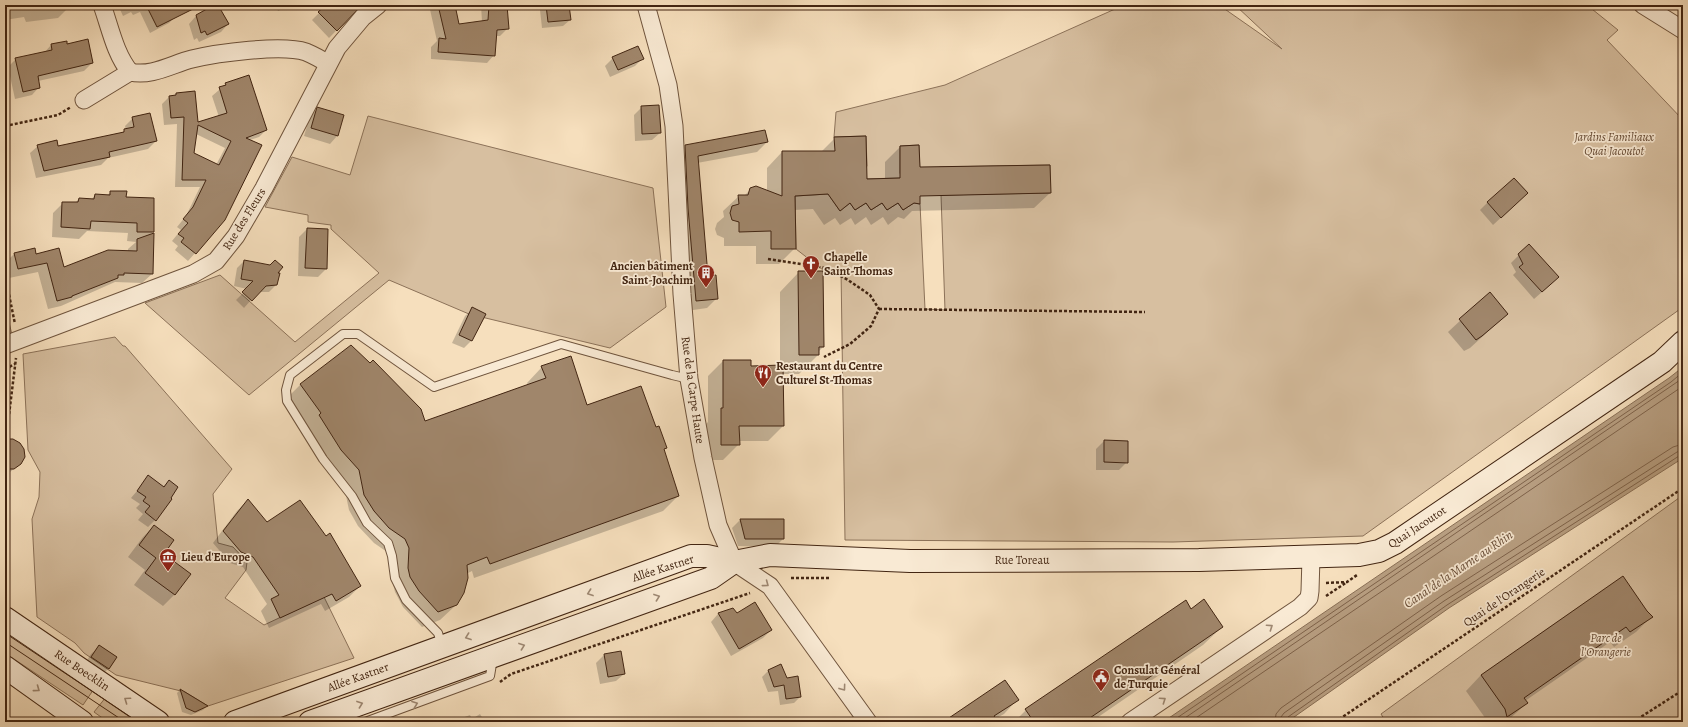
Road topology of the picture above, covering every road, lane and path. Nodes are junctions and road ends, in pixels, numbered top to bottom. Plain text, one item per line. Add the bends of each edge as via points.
1 (102, 5) edge
2 (378, 5) edge
3 (646, 5) edge
4 (1643, 5) edge
5 (1683, 30) edge
6 (328, 64) junction
7 (130, 72) junction
8 (84, 100) joint
9 (5, 126) edge
10 (768, 259) dead end
11 (5, 275) edge
12 (879, 309) junction
13 (1145, 312) dead end
14 (12, 342) edge
15 (1683, 342) edge
16 (824, 357) dead end
17 (16, 364) junction
18 (5, 369) edge
19 (689, 378) junction
20 (6, 439) dead end
21 (1683, 488) edge
22 (789, 556) junction
23 (1311, 557) junction
24 (734, 562) junction
25 (615, 584) junction
26 (770, 586) junction
27 (626, 609) junction
28 (5, 618) edge
29 (442, 647) junction
30 (494, 656) junction
31 (5, 667) edge
32 (497, 684) dead end
33 (1683, 690) edge
34 (324, 709) edge
35 (381, 719) edge
36 (82, 722) edge
37 (158, 722) edge
38 (185, 722) edge
39 (195, 722) edge
40 (235, 722) edge
41 (365, 722) edge
42 (868, 722) edge
43 (1130, 722) edge
44 (1335, 722) edge
45 (1634, 722) edge

1 - 7 street via 118,52 124,66
2 - 6 street, Rue des Fleurs via 349,32
3 - 19 street, Rue de la Carpe Haute via 668,85 674,126
4 - 5 street
6 - 7 street via 304,52 238,51 192,59 152,73
6 - 14 street, Rue des Fleurs via 264,188 236,236 216,261 193,274
7 - 8 street
8 - 9 path via 58,115
10 - 12 path via 826,268 870,294
11 - 14 path
12 - 13 path
12 - 16 path via 870,326 850,344
14 - 17 path
15 - 23 main road, Quai Jacoutot via 1662,362 1395,543 1379,552
17 - 18 path
17 - 20 path
19 - 24 street, Rue de la Carpe Haute via 718,525
19 - 29 lane via 561,344 434,387 358,334 343,334 290,375 286,390 288,401 323,459 352,496 367,523 388,543 395,578 400,589 406,600 438,633
21 - 44 path, Quai de l'Orangerie
22 - 23 main road, Rue Toreau via 910,561
22 - 24 main road, Rue Toreau via 770,555
22 - 26 path via 791,578
43 -> 23 street via 1300,607 1309,598
24 - 25 main road, Allée Kastner via 707,556 691,556
24 -> 26 street
27 -> 24 main road, Allée Kastner via 711,578
25 - 27 main road
25 -> 29 main road, Allée Kastner
26 - 32 path via 511,674
26 -> 42 street
30 -> 27 main road, Allée Kastner
37 -> 28 main road, Rue Boecklin
29 - 34 main road, Allée Kastner
34 -> 30 main road, Allée Kastner
35 -> 30 lane via 490,676
31 -> 36 main road
33 - 45 path
34 - 40 main road, Allée Kastner
35 - 41 lane
38 - 39 path

